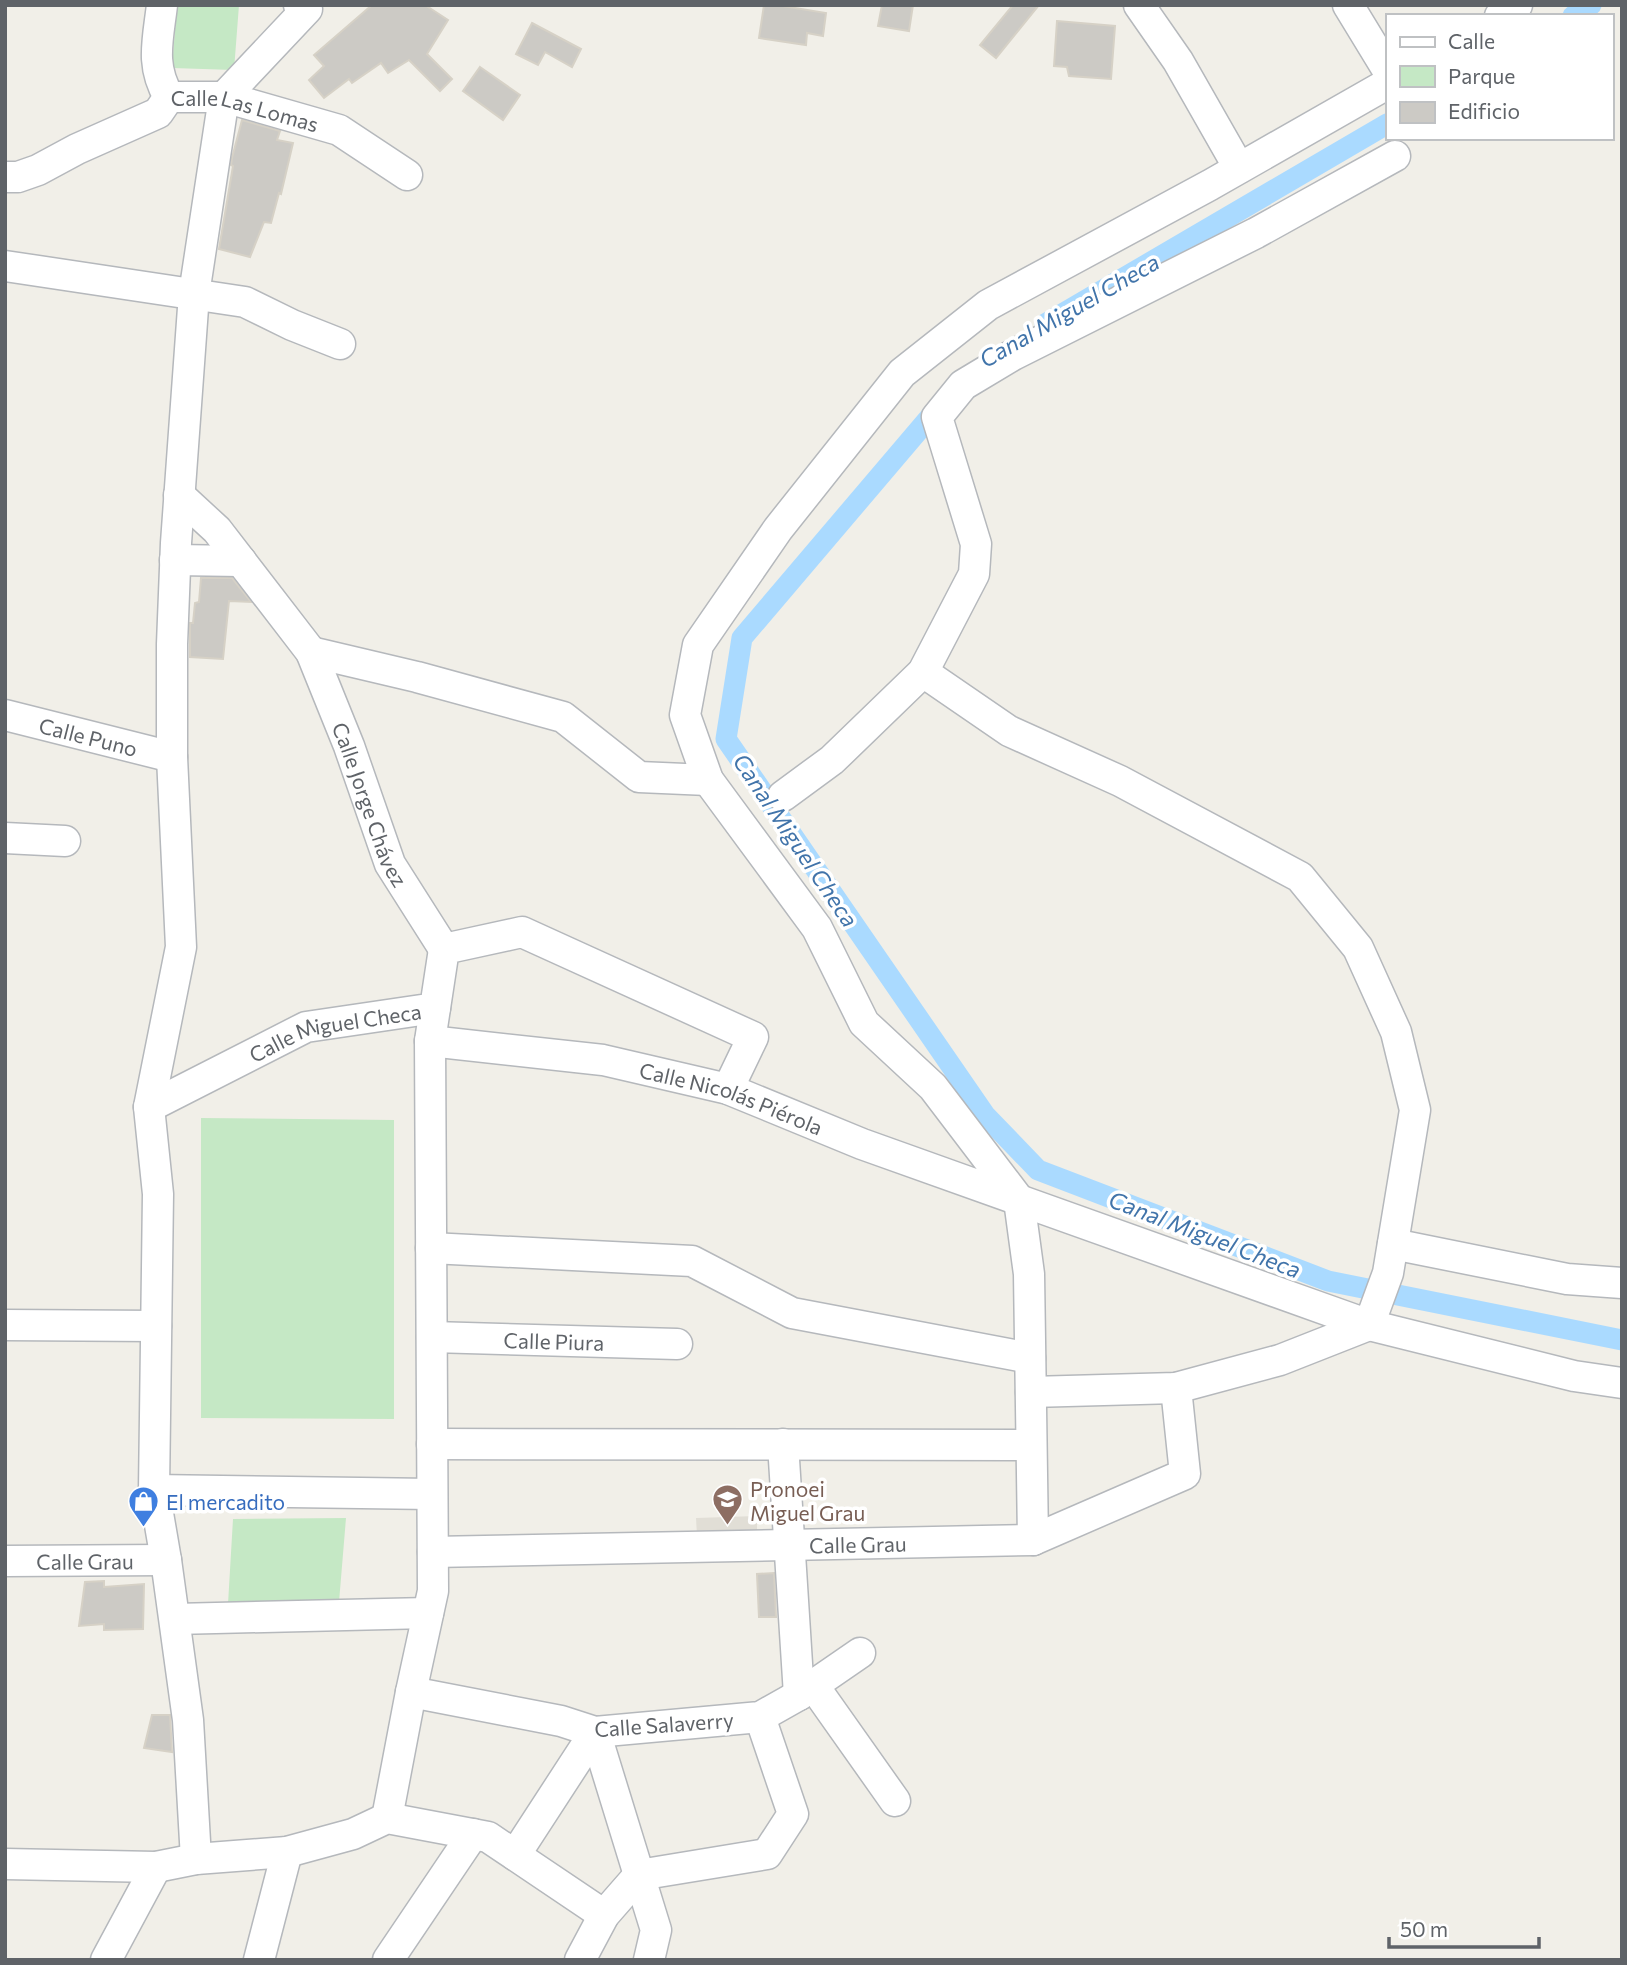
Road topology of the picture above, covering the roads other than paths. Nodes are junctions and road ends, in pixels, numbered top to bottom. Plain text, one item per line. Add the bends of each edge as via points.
1 (162, 5) edge
2 (1139, 5) edge
3 (1348, 5) edge
4 (306, 6) edge
5 (1386, 67) edge
6 (1386, 85) edge
7 (169, 97) junction
8 (224, 97) junction
9 (1395, 156) dead end
10 (1239, 168) junction
11 (407, 175) dead end
12 (5, 177) edge
13 (5, 266) edge
14 (194, 294) junction
15 (340, 344) dead end
16 (179, 495) junction
17 (217, 530) junction
18 (176, 552) junction
19 (241, 561) junction
20 (311, 652) junction
21 (923, 672) junction
22 (5, 715) edge
23 (172, 757) junction
24 (708, 780) junction
25 (783, 796) dead end
26 (6, 839) edge
27 (65, 841) dead end
28 (444, 949) junction
29 (435, 1008) junction
30 (430, 1041) junction
31 (728, 1089) junction
32 (149, 1107) junction
33 (1019, 1200) junction
34 (1393, 1244) junction
35 (431, 1248) junction
36 (1622, 1283) edge
37 (5, 1325) edge
38 (1369, 1325) junction
39 (156, 1326) junction
40 (432, 1337) junction
41 (677, 1344) dead end
42 (1030, 1358) junction
43 (1622, 1383) edge
44 (1176, 1388) junction
45 (1031, 1392) junction
46 (432, 1444) junction
47 (783, 1444) junction
48 (1031, 1445) junction
49 (154, 1490) junction
50 (432, 1494) junction
51 (1033, 1540) junction
52 (789, 1545) junction
53 (433, 1552) junction
54 (166, 1560) junction
55 (5, 1561) edge
56 (428, 1613) junction
57 (175, 1619) junction
58 (860, 1653) dead end
59 (806, 1690) junction
60 (411, 1692) junction
61 (760, 1717) junction
62 (594, 1732) junction
63 (895, 1801) dead end
64 (387, 1818) junction
65 (474, 1834) junction
66 (286, 1852) junction
67 (515, 1855) junction
68 (195, 1859) junction
69 (5, 1864) edge
70 (156, 1867) junction
71 (639, 1875) junction
72 (604, 1915) junction
73 (106, 1960) edge
74 (259, 1960) edge
75 (388, 1960) edge
76 (580, 1960) edge
77 (649, 1960) edge

1 - 7 street via 156,58
2 - 10 street via 1178,61
3 - 5 street
4 - 8 street
6 - 10 street
7 - 8 street, Calle Las Lomas
7 - 12 street, Calle Las Lomas via 158,113 38,170
8 - 11 street, Calle Las Lomas via 339,130
8 - 14 street
9 - 21 street via 962,385 937,417 976,544 974,574
10 - 24 street via 988,305 902,373 778,529 698,645 685,715
13 - 14 street
14 - 15 street via 245,302
14 - 16 street
16 - 17 street, Calle Jorge Chávez
16 - 18 street
17 - 18 street via 209,524 191,528
17 - 19 street, Calle Jorge Chávez
18 - 19 street
18 - 23 street
19 - 20 street, Calle Jorge Chávez
20 - 24 street via 563,716 639,777
20 - 28 street, Calle Jorge Chávez via 390,864
21 - 25 street via 832,760
21 - 34 street via 1009,731 1120,781 1300,877 1358,948 1396,1032 1415,1110
22 - 23 street, Calle Puno
23 - 32 street via 181,947
24 - 33 street via 817,928 864,1023 933,1087
26 - 27 street
28 - 29 street, Calle Miguel Checa
28 - 31 street via 522,932 753,1037
29 - 30 street
29 - 32 street, Calle Miguel Checa via 306,1027
30 - 31 street, Calle Nicolás Piérola via 603,1060
30 - 35 street
31 - 33 street, Calle Nicolás Piérola via 862,1144
32 - 39 street via 158,1194
33 - 38 street, Calle Nicolás Piérola
33 - 42 street via 1029,1274
34 - 36 street via 1567,1279
34 - 38 street
35 - 40 street
35 - 42 street via 692,1261 792,1312
37 - 39 street
38 - 43 street, Calle Nicolás Piérola via 1574,1376
38 - 44 street via 1280,1360
39 - 49 street
40 - 41 street, Calle Piura
40 - 46 street
42 - 45 street
44 - 45 street
44 - 51 street, Calle Grau via 1185,1474
45 - 48 street
46 - 47 street
46 - 50 street
47 - 48 street
47 - 52 street
48 - 51 street
49 - 50 street
49 - 54 street
50 - 53 street
51 - 52 street, Calle Grau
52 - 53 street, Calle Grau
52 - 59 street
53 - 56 street
54 - 55 street, Calle Grau
54 - 57 street
56 - 57 street
56 - 60 street
57 - 68 street via 188,1720
58 - 59 street, Calle Salaverry
59 - 61 street, Calle Salaverry
59 - 63 street
60 - 62 street, Calle Salaverry via 561,1721
60 - 64 street
61 - 62 street, Calle Salaverry
61 - 71 street via 793,1814 767,1854
62 - 67 street
62 - 71 street
64 - 65 street
64 - 66 street via 353,1834
65 - 67 street via 488,1837
65 - 75 street
66 - 68 street
66 - 74 street
67 - 72 street
68 - 70 street
69 - 70 street
70 - 73 street
71 - 72 street
71 - 77 street via 656,1930
72 - 76 street

